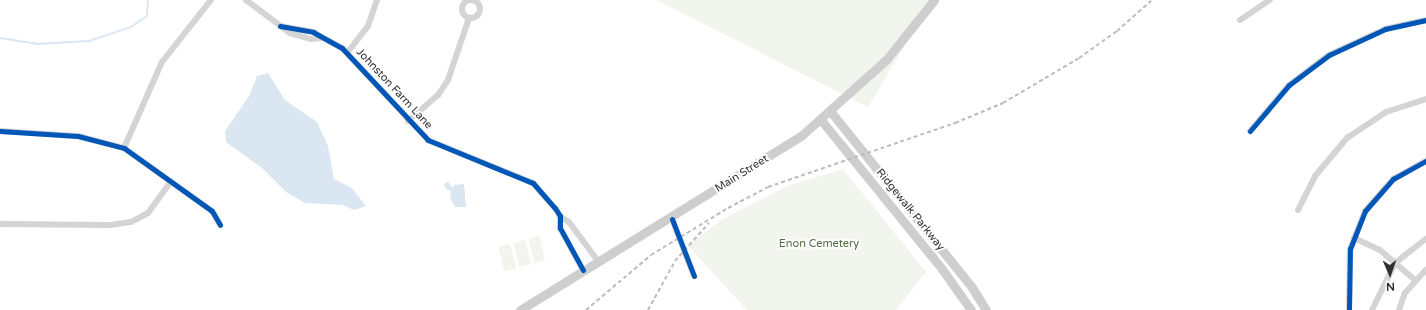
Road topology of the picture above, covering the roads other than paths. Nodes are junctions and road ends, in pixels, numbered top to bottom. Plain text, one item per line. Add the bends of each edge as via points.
1 (211, 0) edge
2 (246, 0) edge
3 (377, 0) edge
4 (934, 0) edge
5 (1270, 0) edge
6 (468, 18) dead end
7 (1240, 20) dead end
8 (1426, 20) edge
9 (347, 54) junction
10 (1426, 99) edge
11 (831, 112) junction
12 (821, 120) junction
13 (408, 121) junction
14 (0, 131) edge
15 (1250, 131) dead end
16 (124, 148) junction
17 (1426, 161) edge
18 (170, 181) junction
19 (1298, 210) dead end
20 (560, 216) junction
21 (672, 219) junction
22 (0, 224) edge
23 (220, 225) dead end
24 (1354, 238) junction
25 (1426, 238) edge
26 (598, 261) junction
27 (1395, 262) junction
28 (583, 270) junction
29 (1426, 270) edge
30 (694, 276) dead end
31 (1415, 280) junction
32 (520, 310) edge
33 (971, 310) edge
34 (986, 310) edge
35 (1349, 310) edge
36 (1372, 310) edge
37 (1399, 310) edge

1 - 16 street via 162,62
2 - 9 street, Johnston Farm Lane via 280,26 313,32
3 - 9 street via 368,26
4 - 11 main road, Main Street via 886,60
5 - 7 street
6 - 13 street via 448,80 438,95
8 - 15 street via 1385,29 1329,55 1289,85
9 - 13 street, Johnston Farm Lane
10 - 19 street via 1386,112 1347,138 1315,176
11 - 12 main road, Main Street
11 - 34 main road, Ridgewalk Parkway via 971,286
12 - 21 main road, Main Street via 782,150
12 - 33 main road, Ridgewalk Parkway via 942,269
13 - 20 street, Johnston Farm Lane via 432,142 533,183
14 - 16 street via 78,136
16 - 18 street
17 - 24 street via 1402,173 1382,189 1365,211
18 - 22 street via 148,213 131,222 111,225
18 - 23 street via 212,210
20 - 26 street, Johnston Farm Lane via 569,222
20 - 28 street, Johnston Farm Lane via 560,228
21 - 26 main road, Main Street
21 - 30 street
24 - 27 street via 1373,246
24 - 35 street via 1348,262
25 - 27 street
26 - 28 main road, Main Street
27 - 31 street
27 - 36 street
28 - 32 main road, Main Street
29 - 31 street
31 - 37 street

